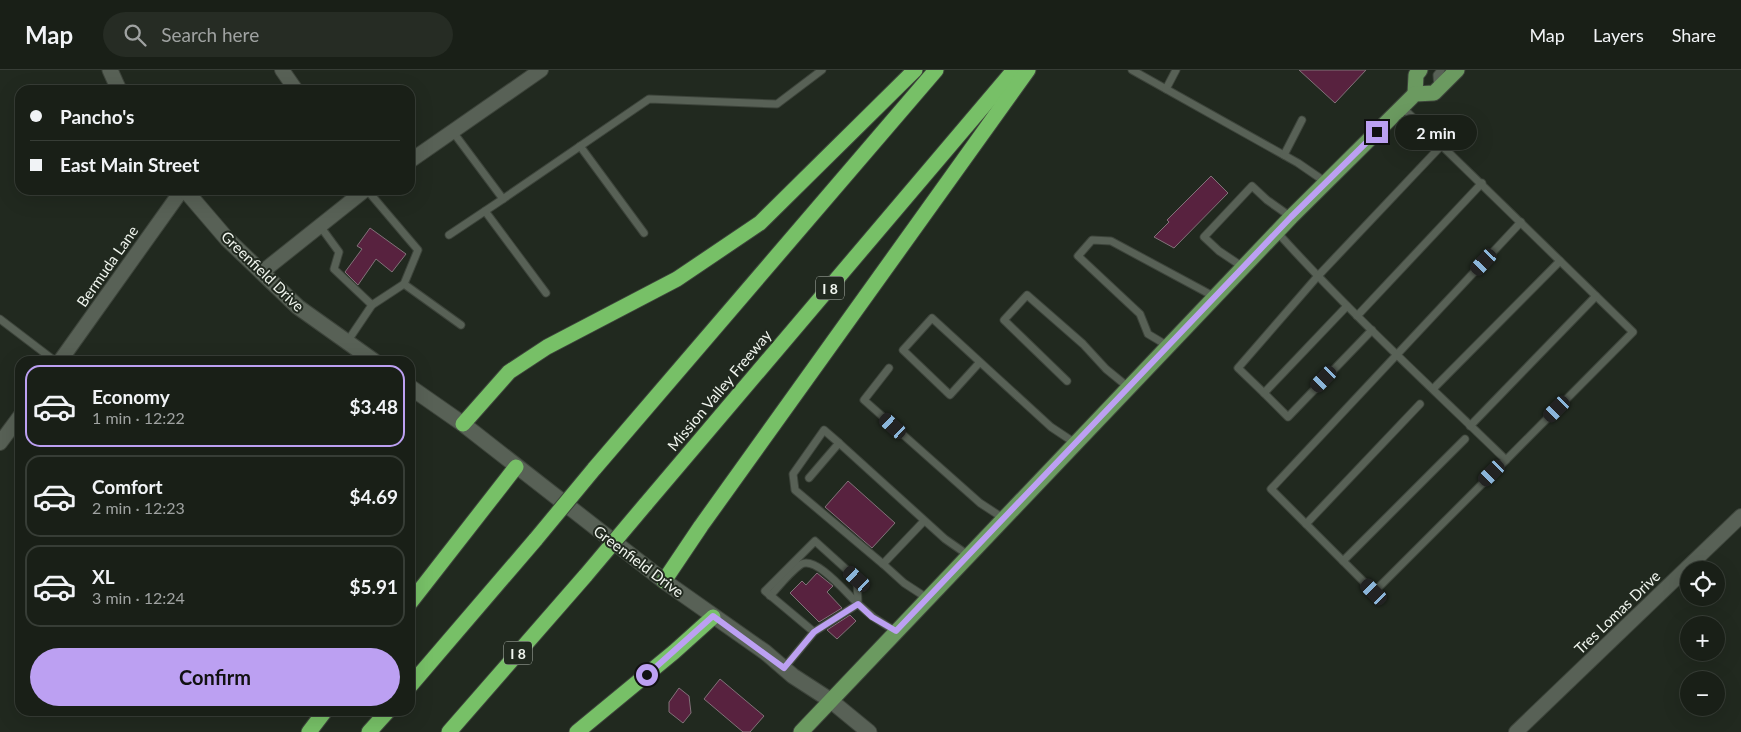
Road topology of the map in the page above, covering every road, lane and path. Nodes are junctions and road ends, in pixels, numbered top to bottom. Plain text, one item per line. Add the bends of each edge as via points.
1 (110, 70) edge
2 (282, 70) edge
3 (541, 70) edge
4 (822, 70) edge
5 (915, 70) edge
6 (936, 70) edge
7 (1014, 70) edge
8 (1028, 70) edge
9 (1132, 70) edge
10 (1176, 70) edge
11 (1420, 70) edge
12 (1440, 70) edge
13 (1456, 70) edge
14 (117, 85) edge
15 (292, 85) edge
16 (1166, 89) junction
17 (1438, 89) junction
18 (1415, 94) junction
19 (1402, 107) junction
20 (1302, 120) dead end
21 (453, 132) junction
22 (1442, 144) junction
23 (580, 146) junction
24 (1284, 155) junction
25 (415, 158) edge
26 (1327, 184) junction
27 (1482, 184) junction
28 (180, 195) edge
29 (188, 195) edge
30 (360, 195) edge
31 (370, 195) edge
32 (503, 199) junction
33 (485, 211) junction
34 (1291, 217) junction
35 (1521, 222) junction
36 (320, 226) junction
37 (1277, 232) junction
38 (644, 233) dead end
39 (449, 235) dead end
40 (1560, 261) junction
41 (1243, 267) junction
42 (262, 272) junction
43 (1317, 277) junction
44 (404, 284) junction
45 (546, 293) dead end
46 (1596, 296) junction
47 (1215, 297) junction
48 (372, 305) junction
49 (1347, 306) junction
50 (1357, 316) junction
51 (0, 319) edge
52 (460, 324) dead end
53 (1372, 330) junction
54 (347, 342) junction
55 (1168, 346) junction
56 (1397, 355) junction
57 (48, 356) edge
58 (64, 356) edge
59 (367, 356) edge
60 (980, 362) junction
61 (889, 368) dead end
62 (1067, 380) dead end
63 (1128, 387) junction
64 (1433, 389) junction
65 (415, 390) edge
66 (1264, 392) junction
67 (1420, 404) dead end
68 (15, 423) edge
69 (463, 424) junction
70 (1470, 426) junction
71 (1465, 439) dead end
72 (0, 443) edge
73 (839, 443) junction
74 (1075, 443) junction
75 (1506, 460) junction
76 (516, 467) junction
77 (809, 478) dead end
78 (1741, 516) edge
79 (1003, 518) junction
80 (924, 520) junction
81 (1306, 524) junction
82 (968, 555) junction
83 (1343, 561) junction
84 (883, 564) junction
85 (664, 581) junction
86 (770, 596) junction
87 (415, 597) edge
88 (926, 598) junction
89 (858, 604) junction
90 (713, 616) junction
91 (896, 631) junction
92 (814, 632) junction
93 (784, 668) junction
94 (415, 680) edge
95 (830, 700) junction
96 (322, 716) edge
97 (383, 716) edge
98 (309, 732) edge
99 (369, 732) edge
100 (449, 732) edge
101 (577, 732) edge
102 (801, 732) edge
103 (869, 732) edge
104 (1516, 732) edge

1 - 14 main road
2 - 15 street
3 - 21 street
4 - 23 lane via 777,104 649,99
5 - 69 highway via 760,223 677,279 548,347 509,372
6 - 94 highway, bridge
7 - 100 highway, Mission Valley Freeway / I 8, bridge
8 - 85 highway
9 - 16 lane
10 - 16 lane
11 - 18 main road via 1416,75
12 - 17 lane
13 - 17 main road
16 - 24 lane
17 - 18 main road via 1434,93
18 - 19 main road
19 - 22 lane
19 - 26 main road
20 - 24 lane
21 - 25 street
21 - 32 lane
22 - 27 lane
22 - 43 lane
23 - 32 lane
23 - 38 lane
24 - 26 lane
26 - 34 main road
27 - 35 lane
27 - 50 lane
28 - 58 street, Bermuda Lane
29 - 42 main road, Greenfield Drive
30 - 36 street
31 - 44 lane via 418,250
32 - 33 lane
33 - 39 lane
33 - 45 lane
34 - 37 main road
34 - 41 lane via 1252,186 1204,237
35 - 40 lane
35 - 56 lane
36 - 42 street
36 - 48 lane via 340,252 334,269
37 - 41 main road
37 - 43 lane
40 - 46 lane
40 - 64 lane
41 - 47 main road
42 - 54 main road, Greenfield Drive via 298,307
43 - 49 lane
43 - 66 lane via 1238,368
44 - 48 lane
44 - 52 lane
46 - 70 lane
46 - 75 lane via 1633,332
47 - 55 main road
47 - 55 lane via 1111,241 1092,240 1078,256 1140,314 1148,334
48 - 54 lane
49 - 50 lane
49 - 66 lane
50 - 53 lane
51 - 57 lane
53 - 56 lane
53 - 66 lane via 1288,417
54 - 59 main road, Greenfield Drive
55 - 63 main road
56 - 64 lane
56 - 81 lane via 1271,489
60 - 60 lane via 932,318 902,350 950,395
60 - 74 lane via 1051,427
61 - 79 lane via 864,400 980,502
62 - 63 lane via 1004,320 1027,294
63 - 74 main road
64 - 70 lane
65 - 69 main road, Greenfield Drive
67 - 81 lane
68 - 72 street
69 - 76 main road, Greenfield Drive
70 - 75 lane
71 - 83 lane
73 - 77 lane
73 - 80 lane
73 - 84 lane via 824,430 793,474 796,490
74 - 79 main road
75 - 83 lane via 1374,592
76 - 85 main road, Greenfield Drive
76 - 87 highway
78 - 104 street, Tres Lomas Drive
79 - 82 main road
80 - 82 lane via 945,540
80 - 84 lane
81 - 83 lane
82 - 88 main road
84 - 88 lane
85 - 90 main road, Greenfield Drive
86 - 89 lane via 801,564 809,562 819,566
86 - 89 lane via 765,592 815,541 857,579
86 - 92 lane
88 - 91 main road
89 - 91 lane
89 - 92 lane
90 - 93 main road, Greenfield Drive
90 - 101 highway
91 - 95 main road
92 - 93 lane
93 - 95 main road, Greenfield Drive
95 - 102 main road
95 - 103 main road, Greenfield Drive
96 - 98 highway
97 - 99 highway

